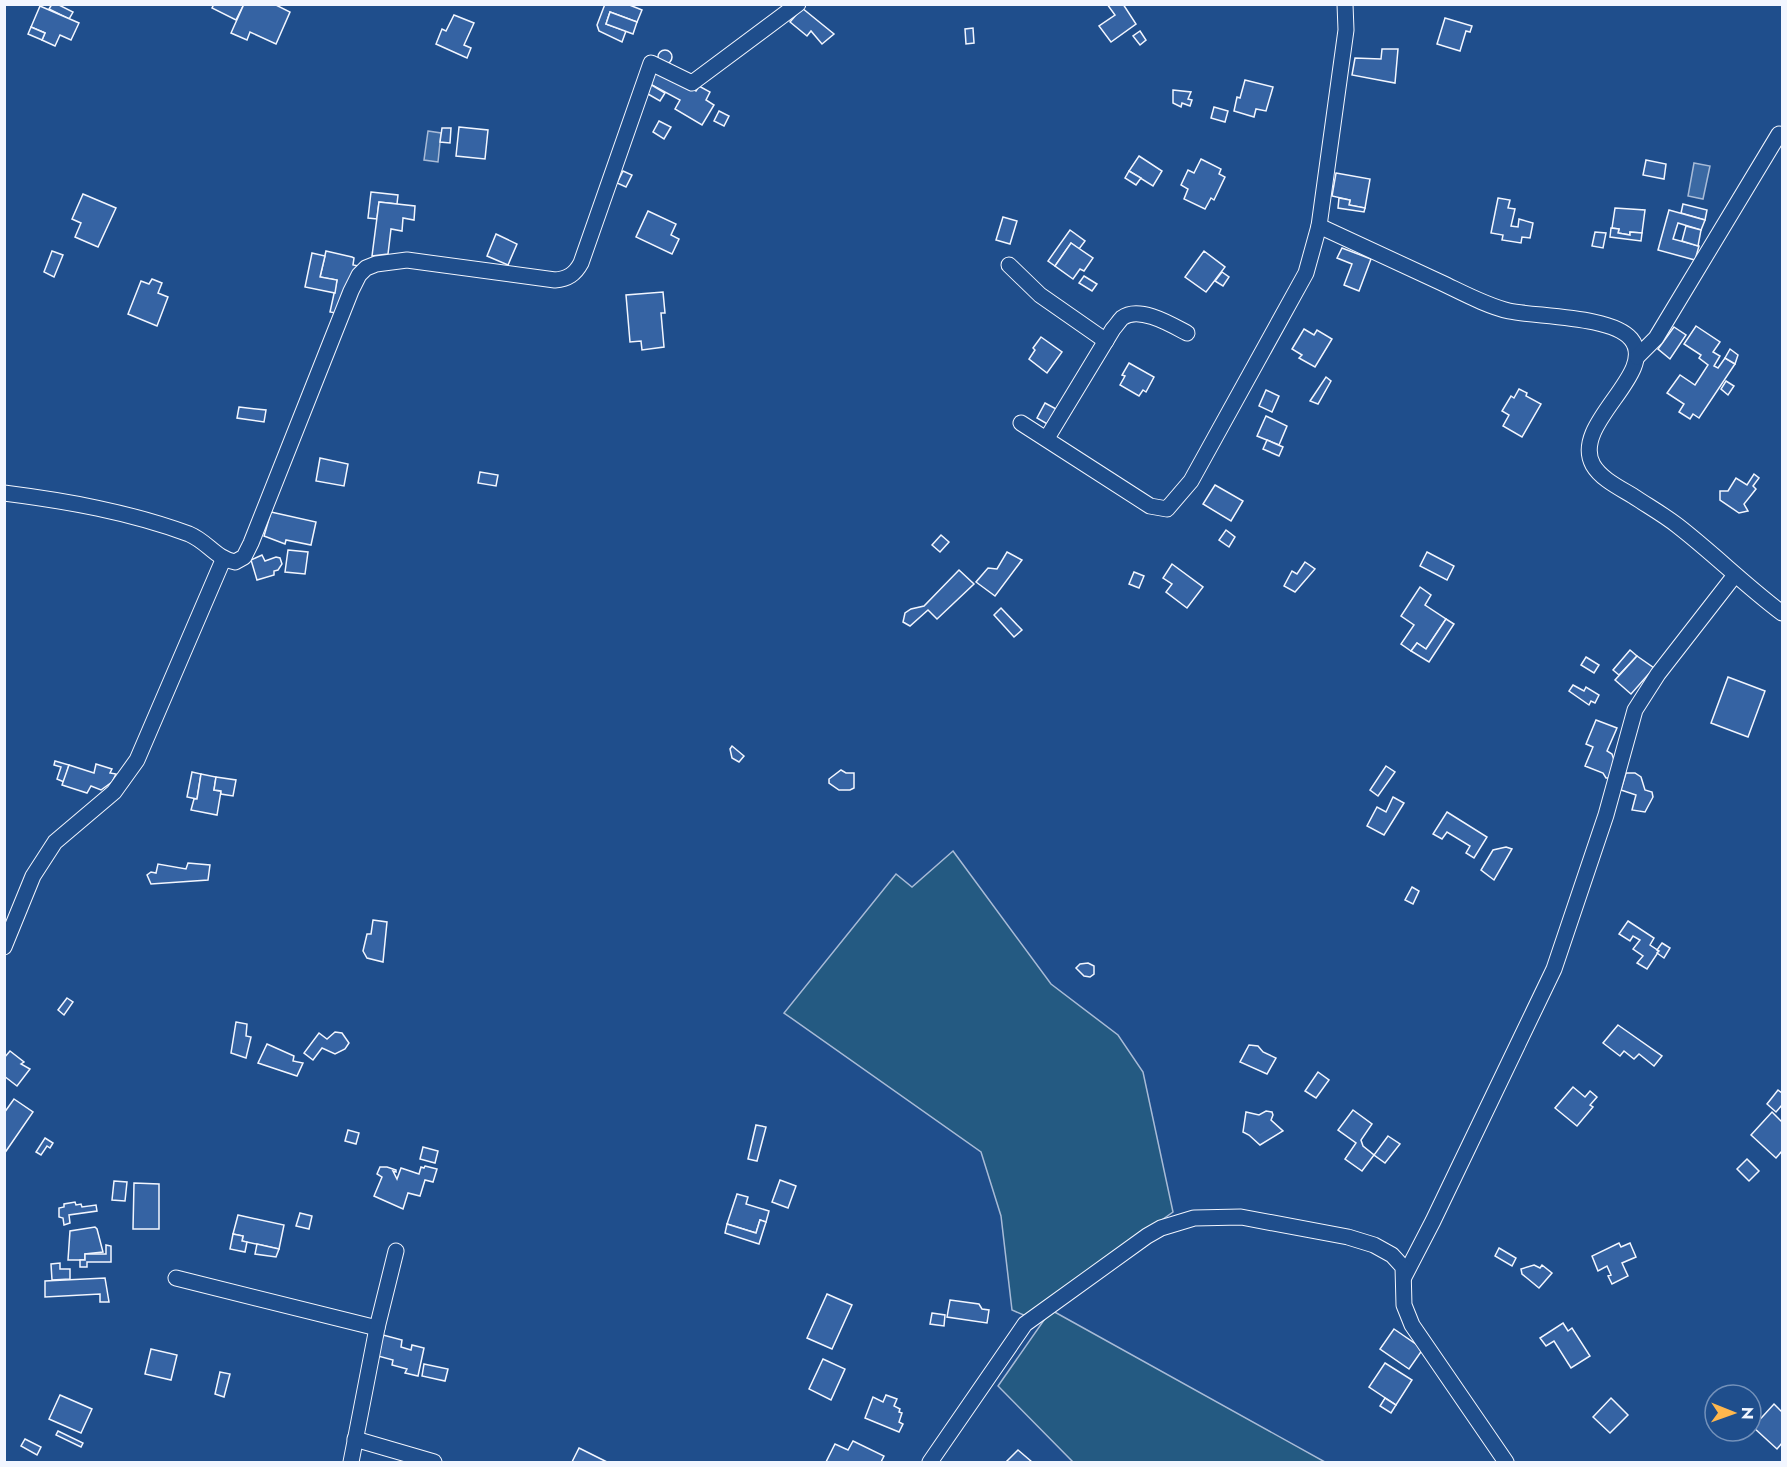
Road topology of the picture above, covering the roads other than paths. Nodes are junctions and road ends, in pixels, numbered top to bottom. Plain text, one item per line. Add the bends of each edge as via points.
1 (798, 4) edge
2 (1345, 4) edge
3 (1779, 134) dead end
4 (1319, 226) junction
5 (1009, 265) dead end
6 (1187, 333) dead end
7 (1106, 341) junction
8 (1637, 357) junction
9 (1021, 423) dead end
10 (1047, 438) junction
11 (4, 493) edge
12 (223, 560) junction
13 (1735, 575) junction
14 (1782, 613) edge
15 (4, 947) edge
16 (396, 1251) dead end
17 (1404, 1277) junction
18 (176, 1278) dead end
19 (377, 1328) junction
20 (355, 1439) junction
21 (351, 1462) edge
22 (434, 1462) edge
23 (930, 1462) edge
24 (1506, 1462) edge

1 - 12 street via 692,83 651,63 581,263 566,279 407,260 366,268 351,291 251,543 244,557 235,562
2 - 4 street via 1346,30
3 - 8 street via 1656,338
4 - 8 street via 1508,311 1571,317 1622,332 1637,348
4 - 10 street via 1306,273 1191,482 1167,509 1150,506
5 - 7 street via 1040,295
6 - 7 street via 1138,313 1124,316
7 - 10 street
8 - 13 street via 1627,380 1594,429 1590,449 1593,465 1606,479 1677,525
9 - 10 street
11 - 12 street via 76,502 141,519 191,535
12 - 15 street via 137,760 114,792 55,842 33,876
13 - 14 street
13 - 17 street via 1635,710 1606,815 1554,969
16 - 19 street
17 - 23 street via 1403,1267 1392,1255 1374,1245 1308,1228 1241,1217 1194,1218 1161,1228 1025,1324
17 - 24 street via 1404,1305 1412,1325
18 - 19 street
19 - 20 street
20 - 21 street
20 - 22 street

